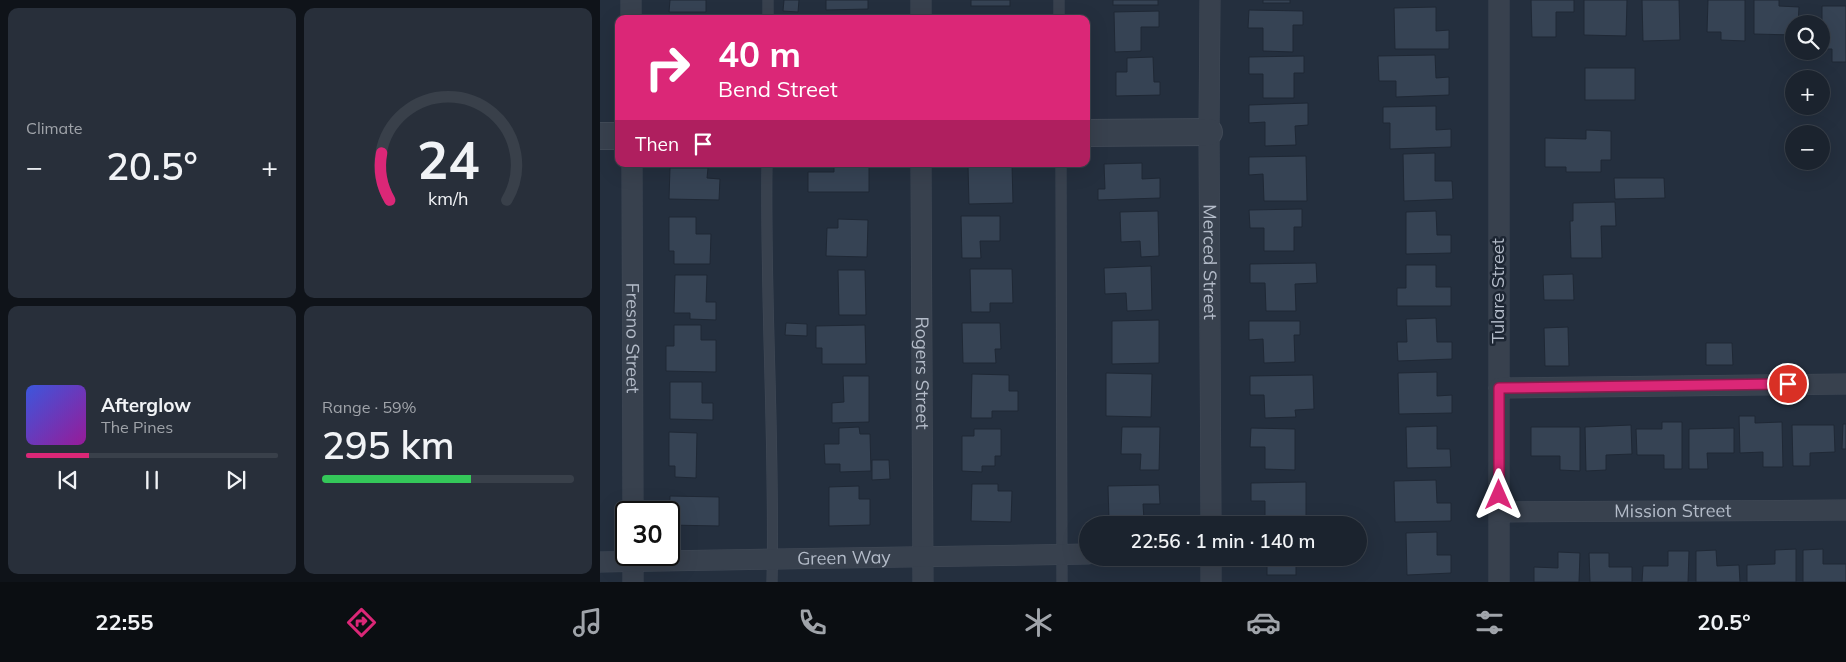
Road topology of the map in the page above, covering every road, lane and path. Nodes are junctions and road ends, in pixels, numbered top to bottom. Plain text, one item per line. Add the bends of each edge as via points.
1 (631, 0) edge
2 (768, 0) edge
3 (920, 0) edge
4 (1059, 0) edge
5 (1210, 0) edge
6 (1499, 0) edge
7 (631, 15) edge
8 (768, 15) edge
9 (921, 15) edge
10 (1059, 15) edge
11 (1208, 132) junction
12 (1090, 133) edge
13 (600, 136) edge
14 (615, 136) edge
15 (632, 167) edge
16 (767, 167) edge
17 (921, 167) edge
18 (1061, 167) edge
19 (1846, 384) edge
20 (1499, 388) junction
21 (633, 501) edge
22 (1846, 510) edge
23 (1499, 512) junction
24 (1211, 516) edge
25 (1062, 554) junction
26 (1079, 554) edge
27 (923, 557) junction
28 (680, 558) edge
29 (772, 559) junction
30 (615, 560) edge
31 (600, 562) edge
32 (633, 566) edge
33 (1211, 566) edge
34 (633, 582) edge
35 (772, 582) edge
36 (923, 582) edge
37 (1062, 582) edge
38 (1212, 582) edge
39 (1499, 582) edge

1 - 7 street
2 - 8 lane
3 - 9 street
4 - 10 lane
5 - 11 street, Merced Street
6 - 20 street, Tulare Street
11 - 12 street
11 - 24 street, Merced Street
13 - 14 street
15 - 21 street, Fresno Street
16 - 29 lane
17 - 27 street, Rogers Street
18 - 25 lane
19 - 20 street
20 - 23 street, Tulare Street
22 - 23 street, Mission Street
23 - 39 street, Tulare Street
25 - 26 street, Green Way
25 - 27 street, Green Way
25 - 37 lane
27 - 29 street, Green Way
27 - 36 street, Rogers Street
28 - 29 street, Green Way
29 - 35 lane
30 - 31 street, Green Way
32 - 34 street
33 - 38 street

